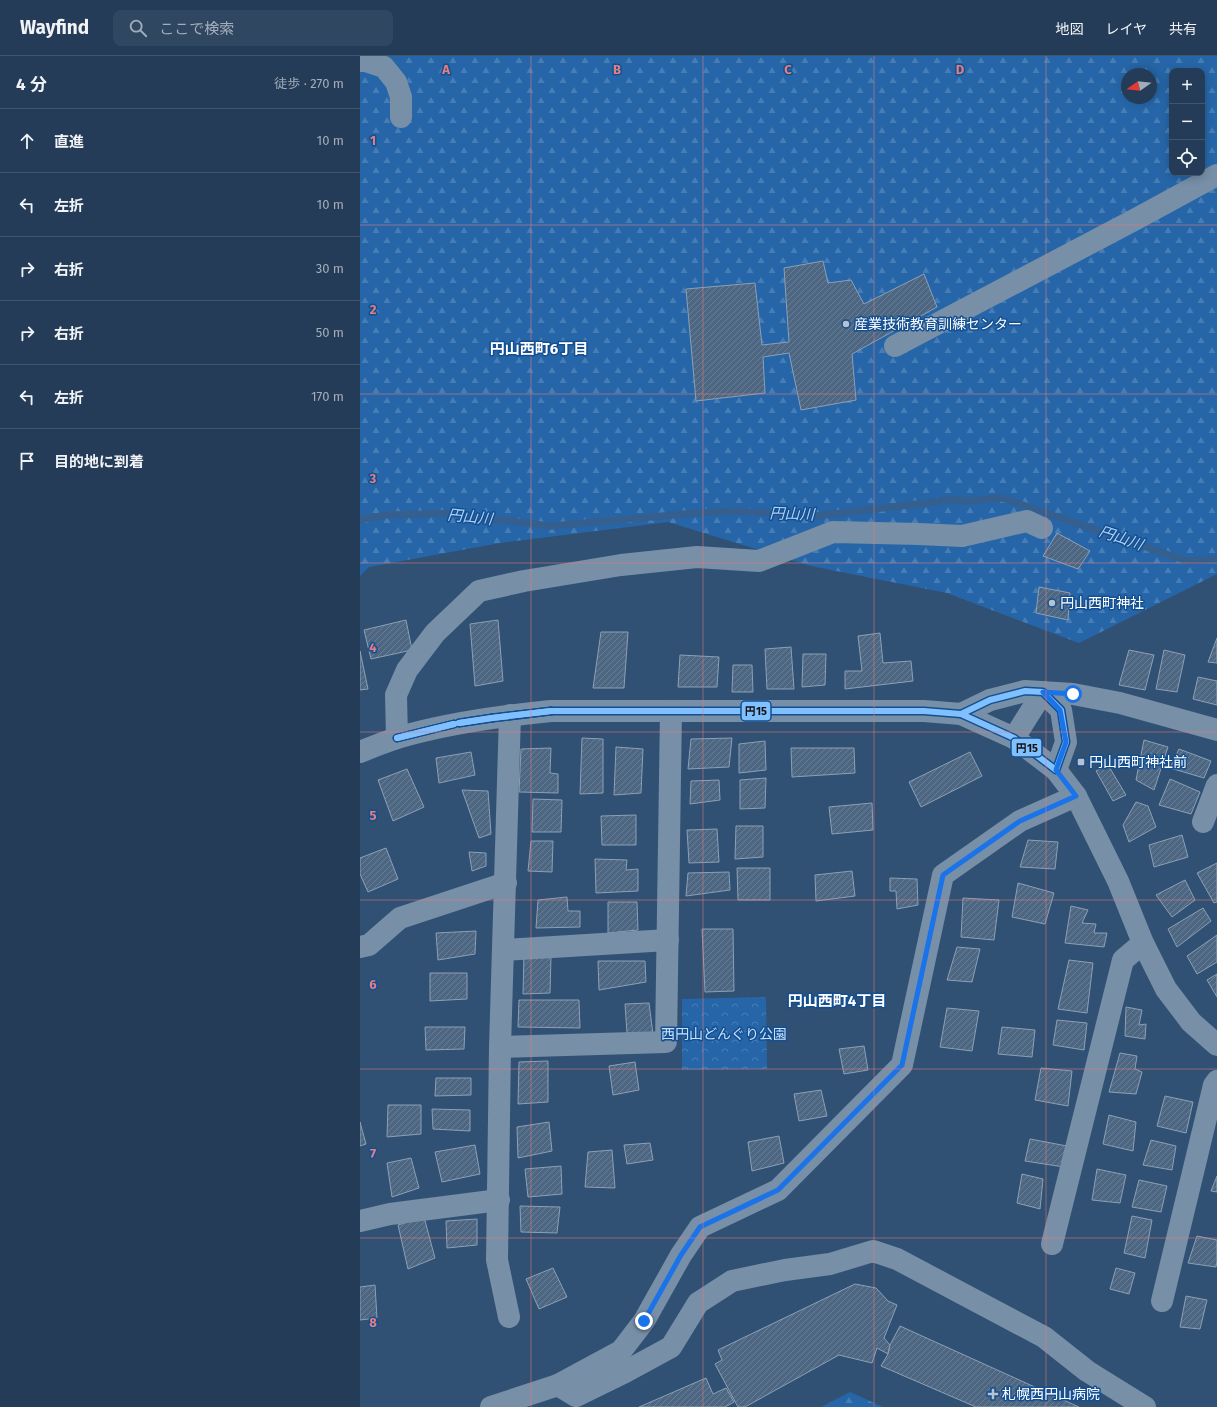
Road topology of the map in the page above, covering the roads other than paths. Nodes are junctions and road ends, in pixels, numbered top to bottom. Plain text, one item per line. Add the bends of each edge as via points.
1 (360, 61) edge
2 (401, 116) dead end
3 (1217, 175) edge
4 (895, 346) dead end
5 (1042, 528) dead end
6 (1043, 692) junction
7 (671, 711) junction
8 (961, 714) junction
9 (510, 715) junction
10 (1217, 730) edge
11 (397, 738) junction
12 (1014, 738) junction
13 (360, 752) edge
14 (1056, 770) junction
15 (1217, 785) edge
16 (1076, 796) junction
17 (1203, 822) dead end
18 (506, 883) junction
19 (668, 940) junction
20 (1143, 943) junction
21 (360, 947) edge
22 (504, 950) junction
23 (1217, 1045) edge
24 (500, 1047) junction
25 (1217, 1081) edge
26 (499, 1200) junction
27 (360, 1221) edge
28 (1052, 1244) dead end
29 (1162, 1301) dead end
30 (509, 1317) dead end
31 (558, 1385) junction
32 (490, 1407) edge
33 (1145, 1407) edge

1 - 2 street via 384,67 396,82 401,97
3 - 4 street
5 - 11 street via 1027,521 962,536 833,532 759,561 697,557 621,565 479,590 435,633 407,670 396,695
6 - 8 street via 1025,691 990,700
6 - 10 street via 1073,694 1120,703
6 - 12 street
6 - 14 street via 1060,710 1066,742
7 - 8 street via 924,711
7 - 9 street via 551,711
7 - 19 street
8 - 12 street
9 - 11 street via 455,724
9 - 18 street
11 - 13 street
12 - 14 street
14 - 16 street
15 - 17 street
16 - 20 street via 1118,880
16 - 31 street via 1020,821 943,875 902,1065 778,1190 700,1227 644,1321 621,1351
18 - 21 street via 400,918 369,945
18 - 22 street
19 - 22 street
19 - 24 street via 666,1042
20 - 23 street via 1166,989 1192,1022
20 - 28 street via 1122,960
22 - 24 street
24 - 26 street
25 - 29 street
26 - 27 street via 390,1214
26 - 30 street via 497,1260
31 - 32 street
31 - 33 street via 576,1396 670,1347 698,1303 732,1281 830,1264 873,1251 897,1259 1044,1337 1087,1371

